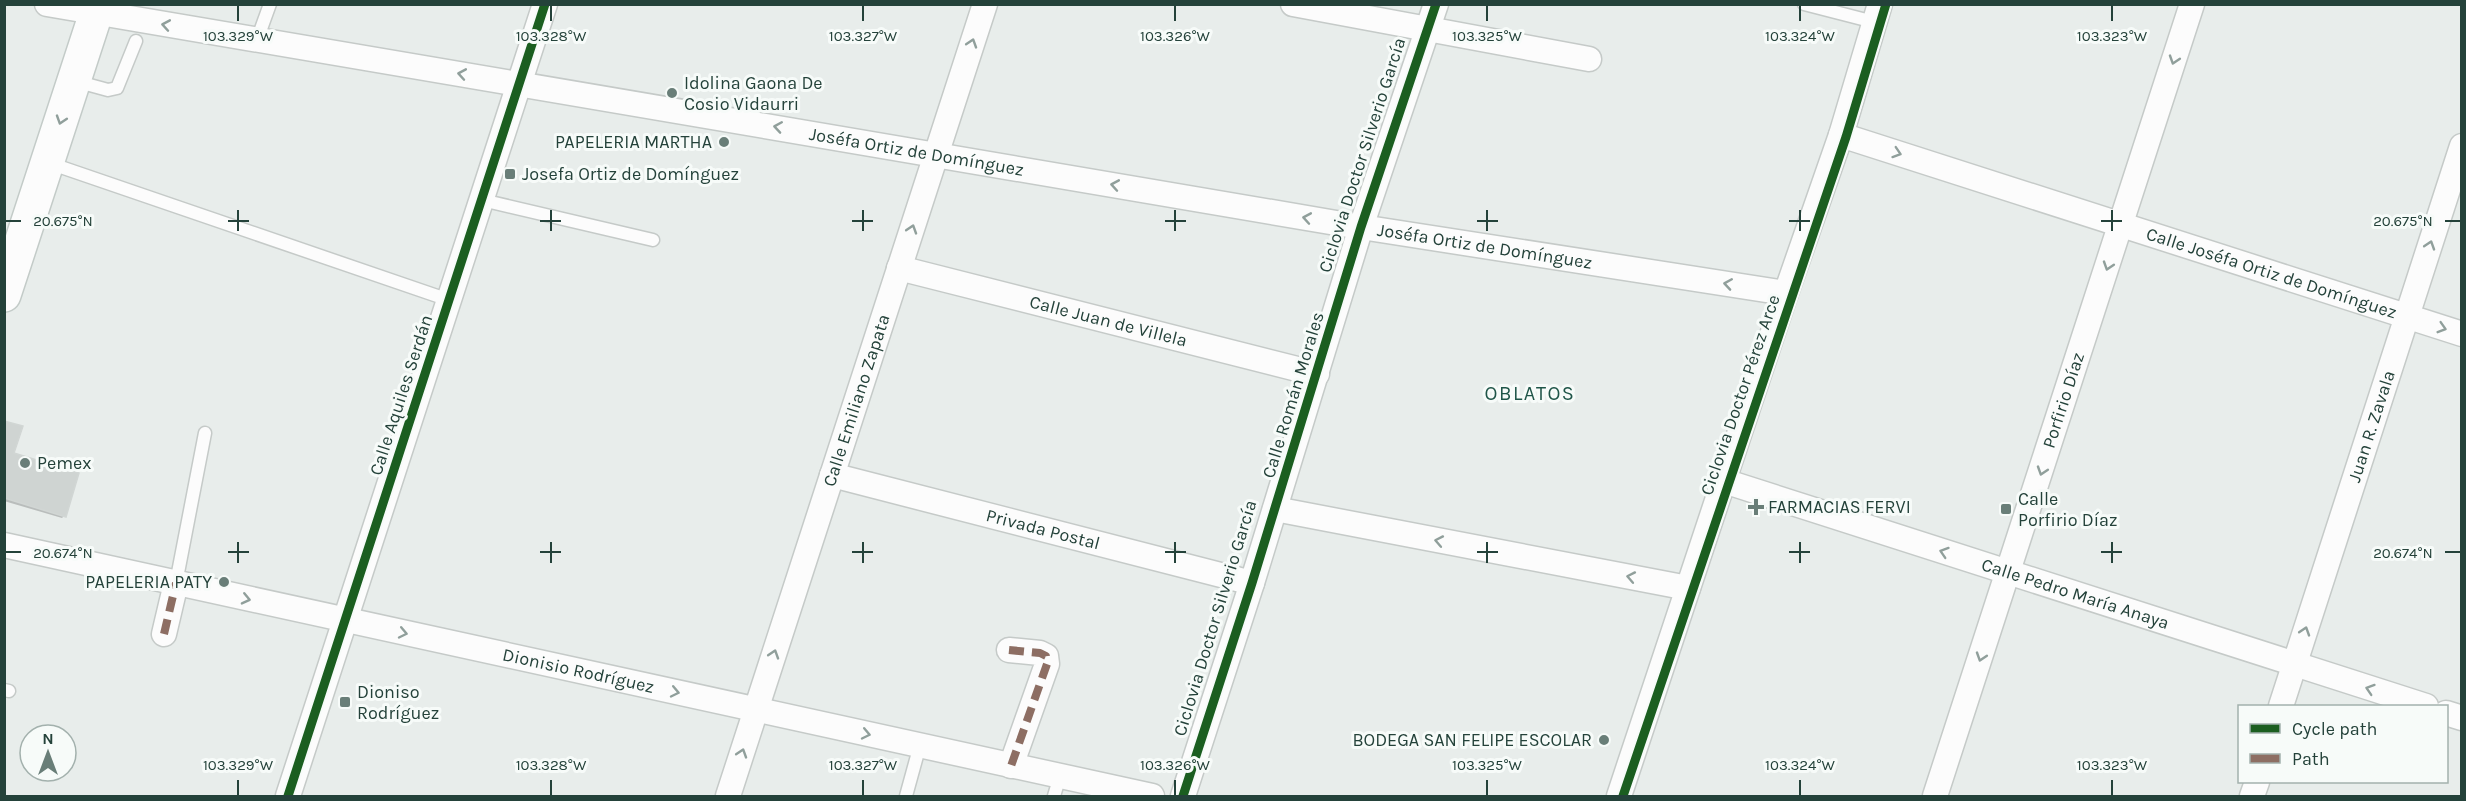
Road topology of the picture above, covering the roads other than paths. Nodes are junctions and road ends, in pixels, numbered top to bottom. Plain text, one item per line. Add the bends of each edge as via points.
1 (47, 4) edge
2 (270, 4) edge
3 (545, 4) edge
4 (985, 4) edge
5 (1293, 4) edge
6 (1436, 4) edge
7 (1804, 4) edge
8 (2192, 4) edge
9 (97, 9) edge
10 (1877, 14) edge
11 (1428, 28) junction
12 (257, 40) junction
13 (136, 41) dead end
14 (1589, 59) dead end
15 (74, 81) junction
16 (520, 84) junction
17 (1841, 135) junction
18 (2462, 146) edge
19 (936, 154) junction
20 (48, 162) junction
21 (482, 200) junction
22 (2121, 225) junction
23 (1361, 227) junction
24 (653, 240) dead end
25 (899, 268) junction
26 (1786, 293) junction
27 (4, 295) edge
28 (449, 300) junction
29 (2407, 317) junction
30 (2462, 334) edge
31 (1317, 374) junction
32 (205, 433) dead end
33 (832, 475) junction
34 (1724, 481) junction
35 (1275, 509) junction
36 (4, 545) edge
37 (2009, 573) junction
38 (176, 583) junction
39 (1252, 583) junction
40 (1688, 588) junction
41 (345, 621) junction
42 (164, 634) dead end
43 (1009, 650) dead end
44 (2295, 664) junction
45 (2281, 705) edge
46 (2423, 705) edge
47 (756, 710) junction
48 (920, 745) junction
49 (1011, 766) junction
50 (1057, 786) edge
51 (288, 796) edge
52 (728, 796) edge
53 (906, 796) edge
54 (1152, 796) edge
55 (1183, 796) edge
56 (1618, 796) edge
57 (1935, 796) edge

1 - 9 street, Joséfa Ortiz de Domínguez
2 - 12 lane
3 - 16 street, Calle Aquiles Serdán
19 -> 4 street, Calle Emiliano Zapata
5 - 11 street
6 - 11 street, Calle Román Morales
7 - 10 lane
8 -> 22 street, Porfirio Díaz
12 -> 9 street, Joséfa Ortiz de Domínguez
9 - 15 main road
10 - 17 street
11 - 14 street
11 - 23 street, Calle Román Morales
16 -> 12 street, Joséfa Ortiz de Domínguez
13 - 15 lane via 117,88 108,90
15 -> 20 main road
19 -> 16 street, Joséfa Ortiz de Domínguez
16 - 21 street, Calle Aquiles Serdán
17 -> 22 street, Calle Joséfa Ortiz de Domínguez
17 - 26 street
29 -> 18 street, Juan R. Zavala
23 -> 19 street, Joséfa Ortiz de Domínguez
25 -> 19 street, Calle Emiliano Zapata
20 - 27 main road
20 - 28 lane
21 - 24 lane
21 - 28 street, Calle Aquiles Serdán
22 - 29 street, Calle Joséfa Ortiz de Domínguez
22 -> 37 street, Porfirio Díaz
26 -> 23 street, Joséfa Ortiz de Domínguez
23 - 31 street, Calle Román Morales
25 - 31 street, Calle Juan de Villela
25 - 33 street, Calle Emiliano Zapata
26 - 34 street
28 - 41 street, Calle Aquiles Serdán
29 -> 30 street, Calle Joséfa Ortiz de Domínguez
44 -> 29 street, Juan R. Zavala
31 - 35 street, Calle Román Morales
32 - 38 lane
33 - 39 street, Privada Postal
47 -> 33 street, Calle Emiliano Zapata
37 -> 34 street, Calle Pedro María Anaya
34 - 40 street
35 - 39 street, Calle Román Morales
40 -> 35 street
36 - 38 street, Dionisio Rodríguez
37 - 44 street, Calle Pedro María Anaya
37 -> 57 street, Porfirio Díaz
38 -> 41 street, Dionisio Rodríguez
38 - 42 street
39 - 55 street, Calle Román Morales
40 - 56 street
41 -> 47 street, Dionisio Rodríguez
41 - 51 street, Calle Aquiles Serdán
43 - 49 street via 1040,652 1046,656 1047,664
44 - 45 street, Juan R. Zavala
46 -> 44 street, Calle Pedro María Anaya
47 -> 48 street, Dionisio Rodríguez
52 -> 47 street, Calle Emiliano Zapata
48 - 49 street, Dionisio Rodríguez
48 - 53 lane
49 - 50 street, Dionisio Rodríguez
50 - 54 street, Dionisio Rodríguez

